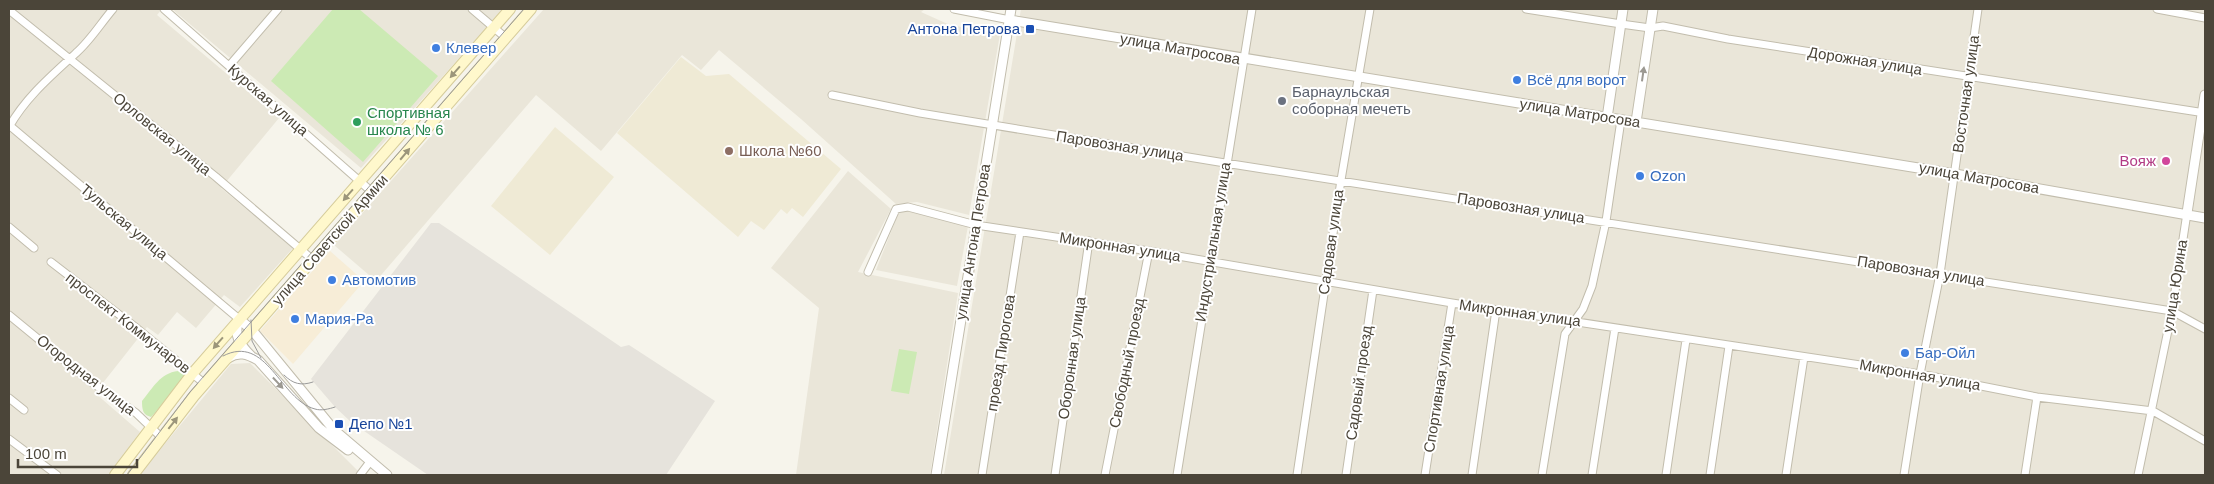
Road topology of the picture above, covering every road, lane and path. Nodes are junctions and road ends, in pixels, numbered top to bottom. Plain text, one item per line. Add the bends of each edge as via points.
1 (113, 9) edge
2 (165, 9) edge
3 (278, 9) edge
4 (472, 9) edge
5 (510, 9) edge
6 (532, 9) edge
7 (954, 9) edge
8 (1012, 9) edge
9 (1252, 9) edge
10 (1370, 9) edge
11 (1526, 9) edge
12 (1623, 9) edge
13 (1653, 9) edge
14 (1978, 9) edge
15 (2157, 9) edge
16 (9, 10) edge
17 (2205, 18) edge
18 (1010, 20) junction
19 (1620, 24) junction
20 (494, 27) junction
21 (1650, 28) junction
22 (506, 38) junction
23 (69, 59) junction
24 (1243, 59) junction
25 (229, 66) junction
26 (1358, 77) junction
27 (1968, 77) junction
28 (832, 95) dead end
29 (2205, 95) edge
30 (2204, 113) edge
31 (1607, 118) junction
32 (1621, 120) junction
33 (1636, 122) junction
34 (992, 125) junction
35 (9, 126) edge
36 (1225, 163) junction
37 (1955, 174) junction
38 (1340, 180) junction
39 (360, 181) junction
40 (372, 192) junction
41 (2187, 213) junction
42 (2205, 218) edge
43 (1606, 221) junction
44 (976, 225) junction
45 (9, 227) edge
46 (1020, 232) junction
47 (1089, 242) junction
48 (34, 248) dead end
49 (301, 249) junction
50 (1149, 251) junction
51 (313, 260) junction
52 (51, 262) dead end
53 (1211, 262) junction
54 (868, 272) dead end
55 (1940, 274) junction
56 (1326, 282) junction
57 (1373, 290) junction
58 (1452, 303) junction
59 (1496, 310) junction
60 (2172, 311) junction
61 (9, 315) edge
62 (239, 319) junction
63 (1574, 321) junction
64 (1615, 328) junction
65 (2205, 329) edge
66 (252, 330) junction
67 (1686, 340) junction
68 (240, 344) junction
69 (1729, 346) junction
70 (251, 356) junction
71 (1804, 357) junction
72 (226, 360) junction
73 (192, 374) junction
74 (1920, 374) junction
75 (204, 384) junction
76 (2037, 397) junction
77 (9, 398) edge
78 (24, 410) dead end
79 (2152, 411) junction
80 (150, 428) junction
81 (161, 437) junction
82 (9, 439) edge
83 (2205, 441) edge
84 (370, 462) junction
85 (57, 475) edge
86 (115, 475) edge
87 (133, 475) edge
88 (360, 475) edge
89 (387, 475) edge
90 (936, 475) edge
91 (982, 475) edge
92 (1055, 475) edge
93 (1106, 475) edge
94 (1177, 475) edge
95 (1297, 475) edge
96 (1346, 475) edge
97 (1425, 475) edge
98 (1472, 475) edge
99 (1542, 475) edge
100 (1592, 475) edge
101 (1666, 475) edge
102 (1710, 475) edge
103 (1786, 475) edge
104 (1904, 475) edge
105 (2025, 475) edge
106 (2138, 475) edge

1 - 23 street
2 - 25 street, Курская улица
3 - 25 street
4 - 20 street
5 - 20 main road, улица Советской Армии
6 - 22 main road, улица Советской Армии
7 - 18 street, улица Матросова
8 - 18 street, улица Антона Петрова
9 - 24 street, Индустриальная улица
10 - 26 street, Садовая улица
11 - 19 street, Дорожная улица
12 - 19 street
13 - 21 street
14 - 27 street, Восточная улица
15 - 17 street
16 - 23 street, Орловская улица
18 - 24 street, улица Матросова
18 - 34 street, улица Антона Петрова
19 - 21 street, Дорожная улица
19 - 31 street
20 - 22 street
20 -> 39 main road, улица Советской Армии
21 - 27 street, Дорожная улица via 1663,26
33 -> 21 street
40 -> 22 main road, улица Советской Армии
23 - 35 street via 48,77
23 - 49 street, Орловская улица
24 - 26 street, улица Матросова
24 - 36 street, Индустриальная улица
25 - 39 street, Курская улица
26 - 31 street, улица Матросова
26 - 38 street, Садовая улица
27 - 30 street, Дорожная улица
27 - 37 street, Восточная улица
28 - 34 street, Паровозная улица
29 - 30 street, улица Юрина
30 - 41 street, улица Юрина
31 - 32 street, улица Матросова
32 - 33 street, улица Матросова
32 - 43 street
33 - 37 street, улица Матросова
34 - 36 street, Паровозная улица
34 - 44 street, улица Антона Петрова
35 - 62 street, Тульская улица
36 - 38 street, Паровозная улица
36 - 53 street, Индустриальная улица
37 - 41 street, улица Матросова
37 - 55 street, Восточная улица
38 - 43 street, Паровозная улица
38 - 56 street, Садовая улица
39 - 40 street, Курская улица
39 -> 49 main road, улица Советской Армии
40 - 51 main road, улица Советской Армии
41 - 42 street, улица Матросова
41 - 60 street, улица Юрина
43 - 55 street, Паровозная улица
43 - 63 street via 1592,286
44 - 46 street, Микронная улица
44 - 54 street, Микронная улица via 908,208 896,209
44 - 90 street, улица Антона Петрова
45 - 48 street
46 - 47 street, Микронная улица
46 - 91 street, проезд Пирогова
47 - 50 street, Микронная улица
47 - 92 street, Оборонная улица
49 - 51 street, Орловская улица
49 - 62 main road, улица Советской Армии
50 - 53 street, Микронная улица
50 - 93 street, Свободный проезд
51 - 66 main road, улица Советской Армии
52 - 73 street, проспект Коммунаров
53 - 56 street, Микронная улица
53 - 94 street, Индустриальная улица
55 - 60 street, Паровозная улица
55 - 74 street, Восточная улица
56 - 57 street, Микронная улица
56 - 95 street, Садовая улица
57 - 58 street, Микронная улица
57 - 96 street, Садовый проезд
58 - 59 street, Микронная улица
58 - 97 street, Спортивная улица
59 - 63 street, Микронная улица
59 - 98 street
60 - 65 street, Паровозная улица
60 - 79 street, улица Юрина
61 - 80 street, Огородная улица via 87,379 136,413
62 - 66 street
62 - 68 street via 236,332
62 -> 73 main road, улица Советской Армии
63 - 64 street, Микронная улица
63 - 99 street via 1566,334
64 - 67 street, Микронная улица
64 - 100 street
66 - 68 main road, улица Советской Армии
66 - 84 street via 321,416
67 - 69 street, Микронная улица
67 - 101 street
68 - 70 street
68 - 72 main road, улица Советской Армии
69 - 71 street, Микронная улица
69 - 102 street
70 - 72 street via 238,354
70 -> 84 street via 324,433
71 - 74 street, Микронная улица
71 - 103 street
72 - 75 main road, улица Советской Армии
73 - 75 street, проспект Коммунаров
73 - 80 main road, улица Советской Армии
74 - 76 street, Микронная улица
74 - 104 street, Восточная улица
81 -> 75 main road, улица Советской Армии
76 - 79 street, Микронная улица
76 - 105 street
77 - 78 street
79 - 83 street, Микронная улица
79 - 106 street, улица Юрина
80 - 81 street, Огородная улица
80 - 86 main road, улица Советской Армии
81 - 87 main road, улица Советской Армии
82 - 85 street
84 - 88 street
84 - 89 street

